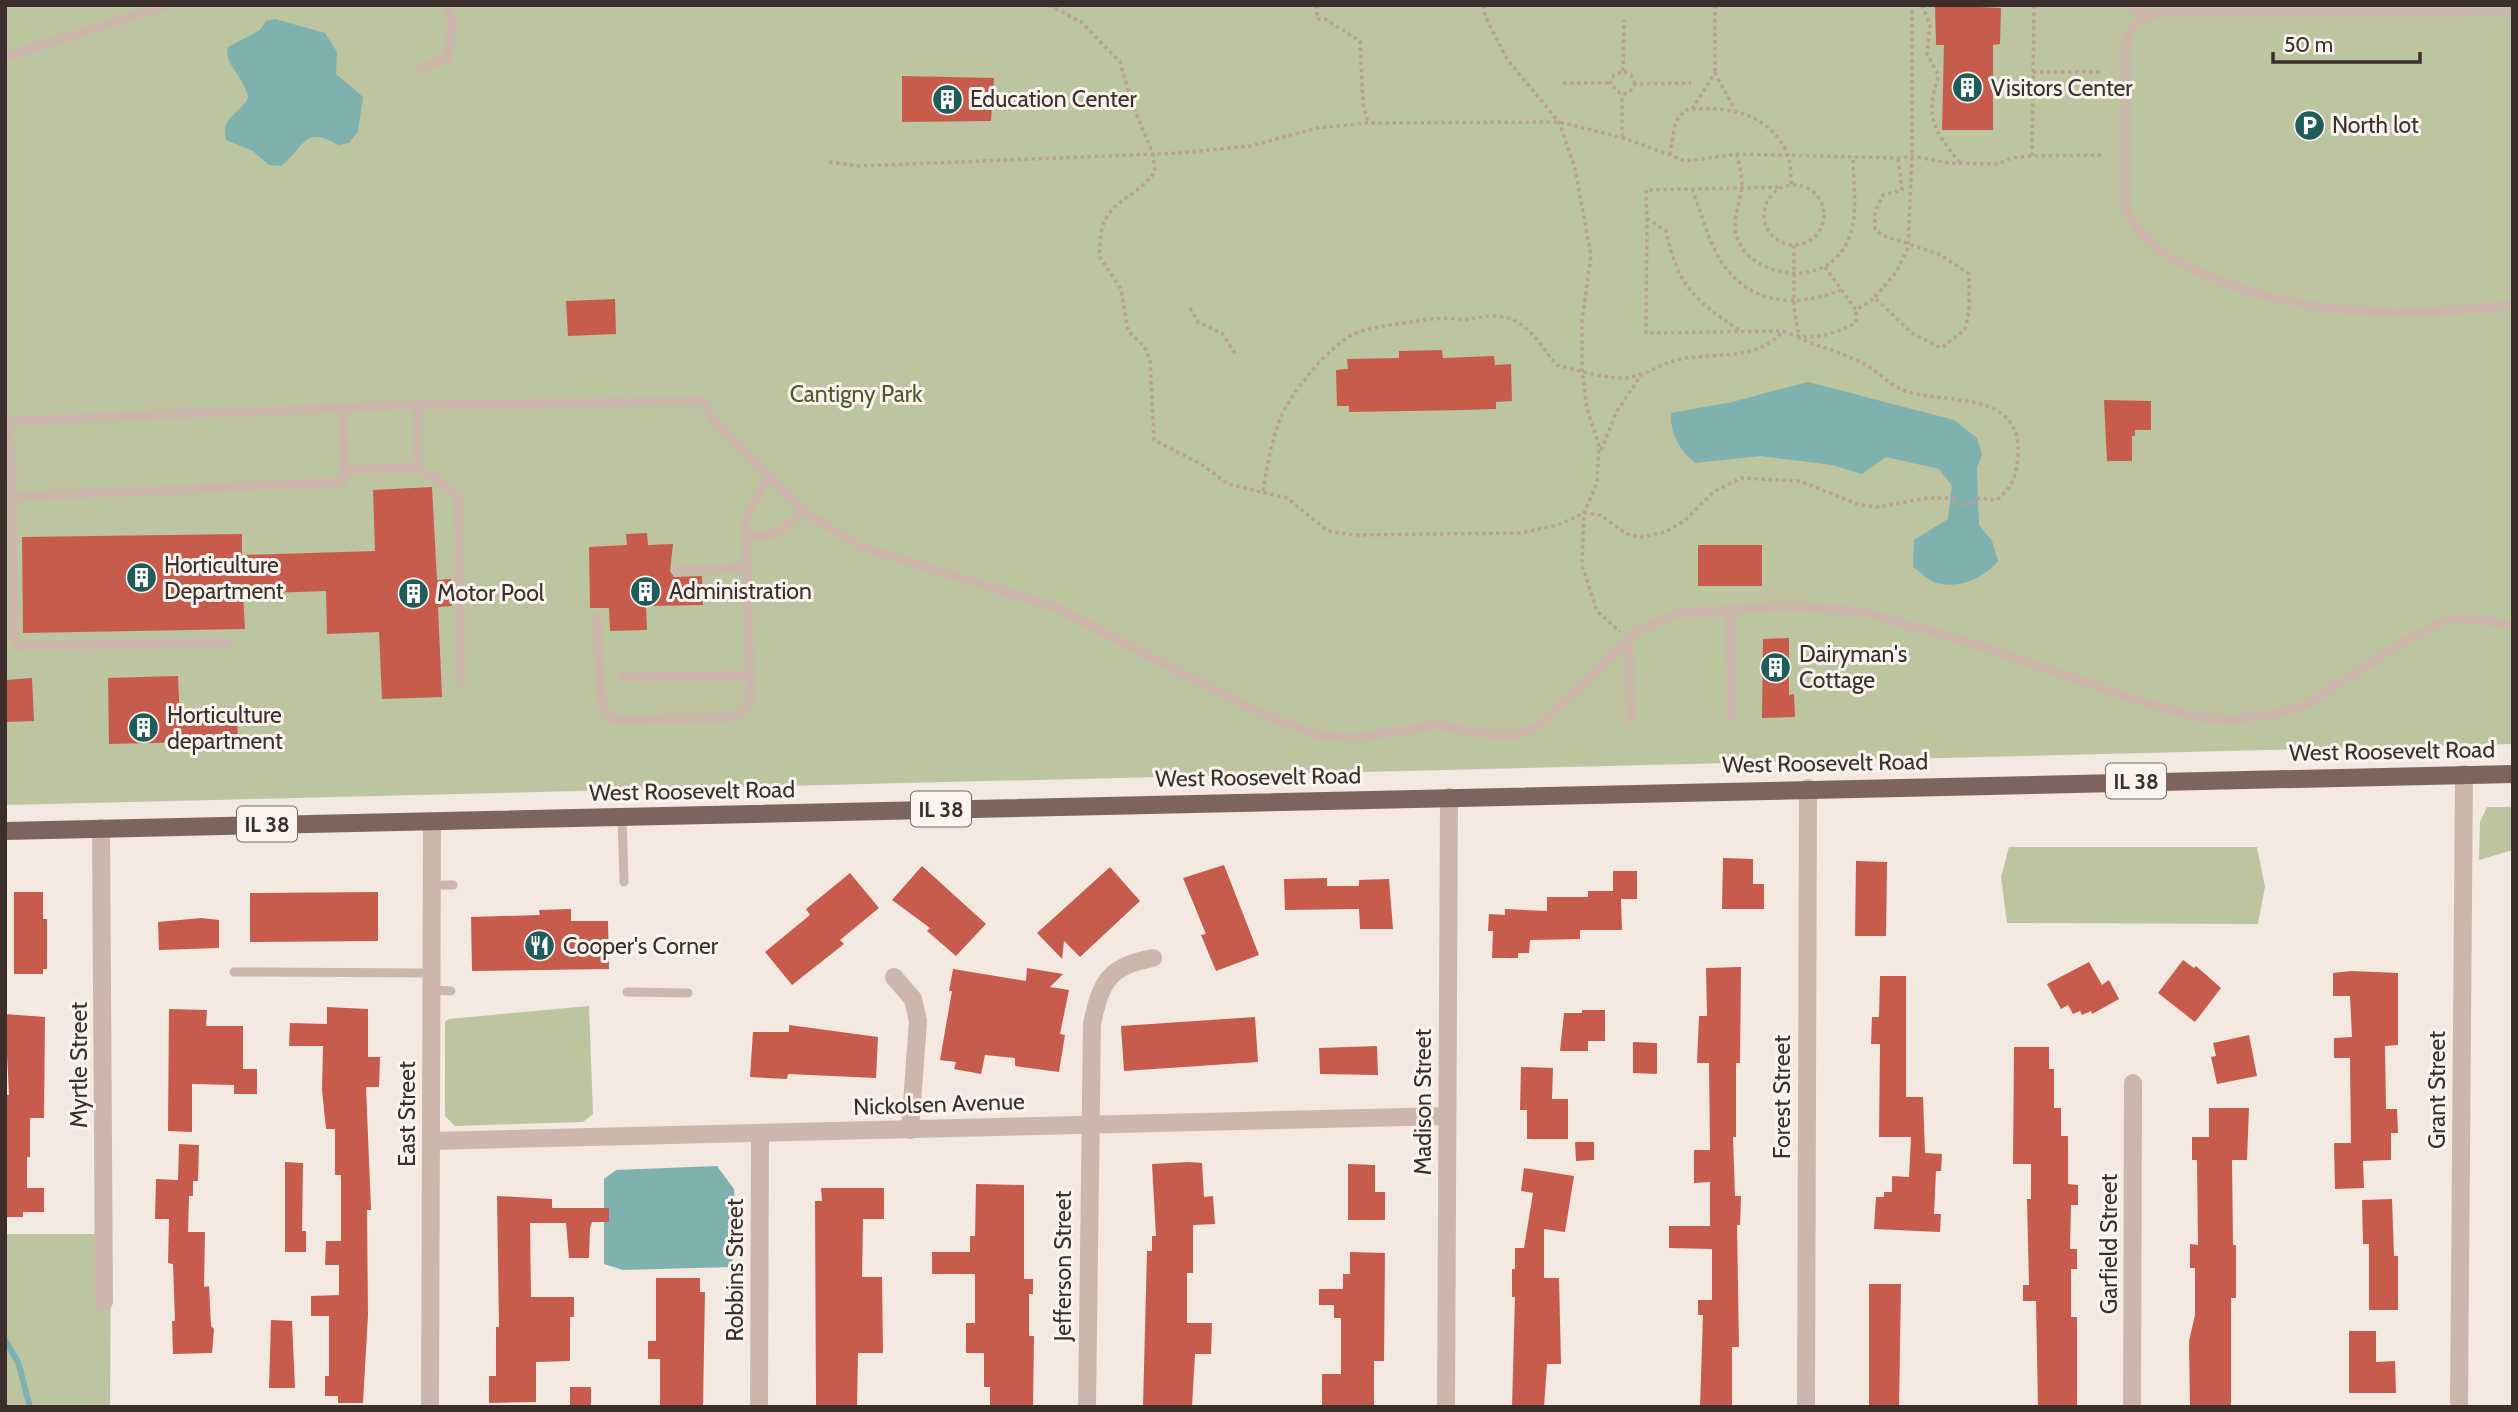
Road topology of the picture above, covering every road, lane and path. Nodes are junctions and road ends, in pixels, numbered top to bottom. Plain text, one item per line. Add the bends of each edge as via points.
1 (167, 5) edge
2 (445, 5) edge
3 (1049, 5) edge
4 (1317, 5) edge
5 (1483, 5) edge
6 (1715, 5) edge
7 (1912, 5) edge
8 (1922, 5) edge
9 (2034, 5) edge
10 (2130, 5) edge
11 (2513, 12) edge
12 (2146, 15) junction
13 (1624, 20) dead end
14 (5, 57) edge
15 (422, 68) dead end
16 (1623, 71) junction
17 (2033, 72) junction
18 (2102, 72) dead end
19 (1715, 74) junction
20 (1563, 83) dead end
21 (1610, 83) junction
22 (1691, 83) dead end
23 (1634, 84) junction
24 (1622, 95) junction
25 (1692, 110) junction
26 (1735, 110) junction
27 (1368, 122) junction
28 (1559, 122) junction
29 (1622, 137) junction
30 (1153, 154) junction
31 (1737, 154) junction
32 (1788, 155) junction
33 (2101, 155) dead end
34 (1670, 156) junction
35 (1853, 156) junction
36 (1912, 156) junction
37 (2032, 156) junction
38 (1898, 158) junction
39 (829, 162) dead end
40 (1960, 164) junction
41 (1792, 185) junction
42 (1742, 186) junction
43 (1782, 187) junction
44 (1692, 189) junction
45 (1647, 218) junction
46 (1794, 245) junction
47 (1908, 245) junction
48 (1825, 267) junction
49 (1793, 275) junction
50 (1842, 289) junction
51 (1875, 298) junction
52 (1794, 302) junction
53 (2513, 304) edge
54 (1190, 308) dead end
55 (1856, 310) junction
56 (1783, 331) junction
57 (1741, 332) junction
58 (1799, 338) junction
59 (1237, 356) dead end
60 (1582, 371) junction
61 (1644, 373) junction
62 (417, 405) junction
63 (343, 408) junction
64 (7, 421) edge
65 (1599, 455) junction
66 (418, 467) junction
67 (344, 470) junction
68 (767, 474) junction
69 (1262, 491) junction
70 (13, 497) junction
71 (804, 511) junction
72 (1584, 513) junction
73 (747, 535) junction
74 (748, 568) junction
75 (677, 570) dead end
76 (1730, 610) junction
77 (597, 617) dead end
78 (2513, 625) edge
79 (1629, 640) junction
80 (227, 642) dead end
81 (750, 675) junction
82 (623, 677) dead end
83 (461, 682) dead end
84 (1731, 718) dead end
85 (1631, 720) dead end
86 (2464, 774) junction
87 (2513, 774) edge
88 (1808, 788) junction
89 (1449, 797) junction
90 (622, 817) junction
91 (432, 822) junction
92 (101, 828) junction
93 (5, 831) edge
94 (624, 882) dead end
95 (432, 885) junction
96 (453, 885) dead end
97 (1153, 958) dead end
98 (234, 972) dead end
99 (894, 977) dead end
100 (432, 982) junction
101 (452, 991) dead end
102 (627, 992) dead end
103 (688, 993) dead end
104 (2133, 1083) dead end
105 (1447, 1116) junction
106 (1088, 1125) junction
107 (910, 1130) junction
108 (760, 1133) junction
109 (431, 1141) junction
110 (104, 1302) dead end
111 (430, 1407) edge
112 (759, 1407) edge
113 (1087, 1407) edge
114 (1446, 1407) edge
115 (1805, 1407) edge
116 (2132, 1407) edge
117 (2459, 1407) edge

1 - 14 lane
2 - 15 lane via 452,21 448,58
3 - 30 path via 1081,22 1120,62
4 - 27 path via 1317,19 1325,19 1360,41
5 - 28 path via 1507,59
6 - 19 path
7 - 36 path
8 - 40 path via 1930,24 1927,54 1939,76 1933,93 1934,130
9 - 17 path
10 - 12 street
11 - 12 lane via 2167,11
12 - 53 lane via 2133,24 2126,39 2126,211 2152,247 2255,295 2319,309 2428,311
13 - 16 path
16 - 21 path
16 - 23 path via 1631,75
17 - 18 path
17 - 37 path
19 - 25 path
19 - 26 path
20 - 21 path
21 - 24 path
22 - 23 path
23 - 24 path
24 - 29 path
25 - 26 path
25 - 34 path via 1685,110 1675,122
26 - 32 path via 1767,125
27 - 28 path
27 - 30 path via 1317,128 1250,146
28 - 29 path
28 - 60 path via 1575,168 1591,256 1582,320
29 - 34 path
30 - 39 path via 859,166
30 - 69 path via 1155,171 1146,185 1116,204 1103,223 1099,256 1121,289 1128,331 1150,359 1154,440 1228,484
31 - 32 path
31 - 34 path via 1686,162
31 - 42 path
32 - 35 path
32 - 41 path
33 - 37 path
35 - 38 path
35 - 48 path via 1855,221 1842,252
36 - 38 path
36 - 40 path
36 - 47 path
37 - 40 path via 1998,164
38 - 47 path via 1902,190 1883,195 1875,211 1875,229
41 - 43 path
41 - 46 path via 1811,190 1824,215 1812,239
42 - 43 path
42 - 44 path
42 - 49 path via 1736,236 1767,269
43 - 46 path via 1767,201 1764,221 1774,238
44 - 45 path via 1646,190
44 - 52 path via 1718,256 1737,283 1757,294
45 - 57 path via 1666,230 1676,267 1699,304
45 - 57 path via 1646,333
46 - 49 path
47 - 51 path via 1896,272
47 - 51 path via 1941,255 1969,274 1965,330 1941,348 1912,333
48 - 49 path
48 - 50 path
49 - 52 path
50 - 52 path
50 - 55 path
51 - 55 path
52 - 58 path
54 - 59 path via 1198,322 1222,333
55 - 58 path via 1856,323 1832,334
56 - 57 path
56 - 58 path
56 - 61 path via 1772,344 1753,351 1677,360
58 - 72 path via 1868,366 1905,391 1978,401 2003,414 2015,428 2016,477 1997,500 1975,499 1974,503 1955,505 1954,499 1927,498 1877,507 1857,504 1800,481 1741,478 1715,491 1684,521 1665,532 1641,537 1626,534 1600,515
60 - 61 path via 1630,378
60 - 65 path
60 - 69 path via 1557,365 1529,329 1492,316 1475,321 1426,317 1375,326 1342,342 1303,384 1282,416
61 - 65 path via 1618,411
62 - 63 lane
62 - 66 lane
62 - 68 lane via 704,401 710,416
63 - 64 lane
63 - 67 lane
64 - 70 lane
65 - 72 path via 1597,483
66 - 67 lane
66 - 83 lane via 458,496
67 - 70 lane via 344,482
68 - 71 lane
68 - 73 lane via 765,487 748,509
69 - 72 path via 1287,499 1328,531 1353,535 1520,533 1558,525
70 - 80 lane via 14,637 18,646
71 - 73 lane via 769,537
71 - 79 lane via 884,556 1055,607 1264,715 1318,735 1356,738 1437,724 1516,735 1536,727
72 - 79 path via 1582,565 1589,591 1597,611
73 - 74 lane
74 - 75 lane
74 - 81 lane
76 - 78 lane via 1859,611 1969,642 2139,701 2199,718 2235,720 2275,715 2306,704 2444,621 2460,618
76 - 79 lane via 1680,613 1640,629
76 - 84 lane
77 - 81 lane via 601,700 613,720 731,718 748,708
79 - 85 lane
81 - 82 lane
86 - 87 main road, West Roosevelt Road / IL 38
86 - 88 main road, West Roosevelt Road / IL 38
86 - 117 street, Grant Street
88 - 89 main road, West Roosevelt Road / IL 38
88 - 115 street, Forest Street
89 - 90 main road, West Roosevelt Road / IL 38
89 - 105 street, Madison Street
90 - 91 main road, West Roosevelt Road / IL 38
90 - 94 lane
91 - 92 main road, West Roosevelt Road / IL 38
91 - 95 street, East Street
92 - 93 main road, West Roosevelt Road / IL 38
92 - 110 street, Myrtle Street
95 - 96 lane
95 - 100 street, East Street
97 - 106 street, Jefferson Street via 1126,963 1099,989 1091,1024
98 - 100 lane
99 - 107 street via 913,999 918,1021
100 - 101 lane
100 - 109 street, East Street
102 - 103 lane
104 - 116 street, Garfield Street
105 - 106 street, Nickolsen Avenue
105 - 114 street, Madison Street
106 - 107 street, Nickolsen Avenue
106 - 113 street, Jefferson Street
107 - 108 street, Nickolsen Avenue
108 - 109 street, Nickolsen Avenue
108 - 112 street, Robbins Street
109 - 111 street, East Street

